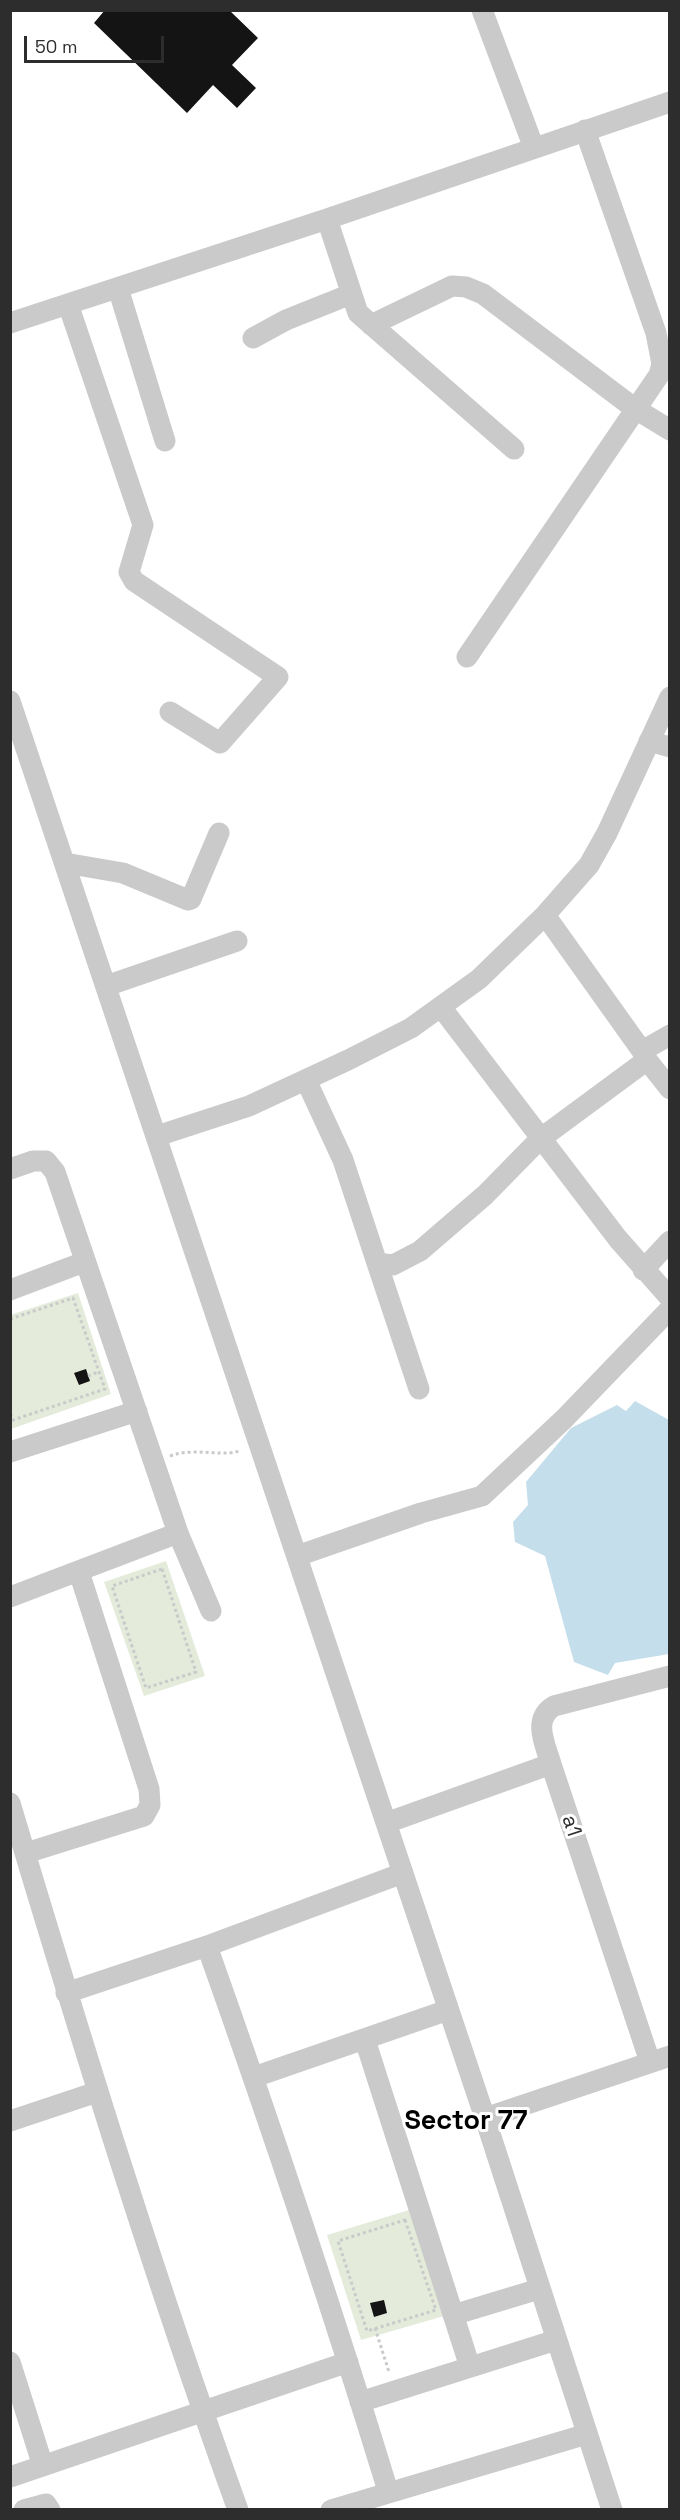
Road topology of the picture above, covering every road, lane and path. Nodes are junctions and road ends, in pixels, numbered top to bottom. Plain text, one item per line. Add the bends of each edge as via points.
1 (482, 10) edge
2 (669, 102) edge
3 (585, 130) junction
4 (534, 148) junction
5 (327, 219) junction
6 (118, 288) junction
7 (351, 294) junction
8 (68, 304) junction
9 (10, 323) edge
10 (371, 325) junction
11 (253, 338) dead end
12 (634, 408) junction
13 (669, 430) edge
14 (165, 441) dead end
15 (514, 449) dead end
16 (467, 657) dead end
17 (669, 697) edge
18 (10, 701) edge
19 (170, 712) dead end
20 (649, 741) junction
21 (669, 747) edge
22 (219, 833) dead end
23 (65, 863) junction
24 (545, 915) junction
25 (237, 941) dead end
26 (106, 986) junction
27 (441, 1007) junction
28 (669, 1035) edge
29 (644, 1055) junction
30 (306, 1080) junction
31 (669, 1089) edge
32 (157, 1136) junction
33 (540, 1139) junction
34 (10, 1169) edge
35 (669, 1241) edge
36 (84, 1262) junction
37 (377, 1263) junction
38 (643, 1270) junction
39 (10, 1290) edge
40 (669, 1298) edge
41 (669, 1309) edge
42 (10, 1319) edge
43 (99, 1372) junction
44 (88, 1376) dead end
45 (419, 1389) dead end
46 (137, 1411) junction
47 (10, 1413) edge
48 (260, 1446) junction
49 (10, 1452) edge
50 (154, 1462) junction
51 (178, 1533) junction
52 (297, 1556) junction
53 (79, 1572) junction
54 (10, 1597) edge
55 (211, 1611) dead end
56 (669, 1676) edge
57 (146, 1688) joint
58 (551, 1764) junction
59 (10, 1803) edge
60 (386, 1823) junction
61 (26, 1853) junction
62 (403, 1873) junction
63 (207, 1946) junction
64 (66, 1993) junction
65 (448, 2010) junction
66 (365, 2040) junction
67 (660, 2059) edge
68 (254, 2077) junction
69 (97, 2092) junction
70 (485, 2118) junction
71 (10, 2121) edge
72 (539, 2289) junction
73 (453, 2315) junction
74 (375, 2328) junction
75 (556, 2340) junction
76 (10, 2362) edge
77 (348, 2362) junction
78 (470, 2367) junction
79 (394, 2391) junction
80 (360, 2402) junction
81 (203, 2411) junction
82 (587, 2434) junction
83 (44, 2466) junction
84 (10, 2477) edge
85 (388, 2491) junction
86 (24, 2510) edge
87 (50, 2510) edge
88 (238, 2510) edge
89 (331, 2510) edge
90 (612, 2510) edge

1 - 4 street
2 - 3 street
3 - 4 street
3 - 12 street via 660,350 659,375
4 - 5 street
5 - 6 street
5 - 7 street
6 - 8 street
6 - 14 street
7 - 10 street via 358,314
7 - 11 street
8 - 9 street
8 - 19 street via 143,525 129,572 134,581 278,677 220,743
10 - 12 street via 452,286 466,287 483,294
10 - 15 street
12 - 13 street
12 - 16 street
17 - 20 street
18 - 23 street
20 - 21 street
20 - 24 street via 589,865
22 - 23 street via 188,900 123,873
23 - 26 street
24 - 27 street via 479,979
24 - 29 street
25 - 26 street
26 - 32 street
27 - 30 street via 411,1028
27 - 33 street
28 - 29 street
29 - 31 street
29 - 33 street
30 - 32 street via 249,1106
30 - 37 street via 343,1160
32 - 48 street
33 - 37 street via 485,1195 420,1251 393,1265
33 - 38 street
34 - 36 street via 46,1161 55,1172
35 - 38 street
36 - 39 street
36 - 46 street
37 - 45 street
38 - 40 street
41 - 52 street via 564,1419 482,1496
42 - 43 path via 73,1298
43 - 44 path
43 - 47 path via 105,1389 13,1420
46 - 49 street
46 - 50 street
48 - 50 path via 231,1453 182,1452
48 - 52 street
50 - 51 street
51 - 53 street
51 - 55 street
52 - 60 street
53 - 54 street
53 - 61 street via 149,1789 150,1805 144,1816
56 - 58 street, a1 via 546,1711 542,1731
57 - 57 path via 196,1672 162,1569 112,1586
58 - 60 street
58 - 67 street, a1
59 - 61 street
60 - 62 street
61 - 64 street
62 - 63 street
62 - 65 street
63 - 64 street
63 - 68 street
64 - 69 street
65 - 66 street
65 - 70 street
66 - 68 street
66 - 73 street
67 - 70 street
68 - 77 street
69 - 71 street
69 - 81 street
70 - 72 street
72 - 73 street
72 - 75 street
73 - 78 street
74 - 74 path via 367,2331 338,2241 405,2220 436,2310
74 - 79 path
75 - 78 street
75 - 82 street
76 - 83 street
77 - 80 street
77 - 81 street
78 - 79 street
79 - 80 street
80 - 85 street
81 - 83 street
81 - 88 street
82 - 85 street
82 - 90 street
83 - 84 street
85 - 89 street
86 - 87 street via 46,2504

